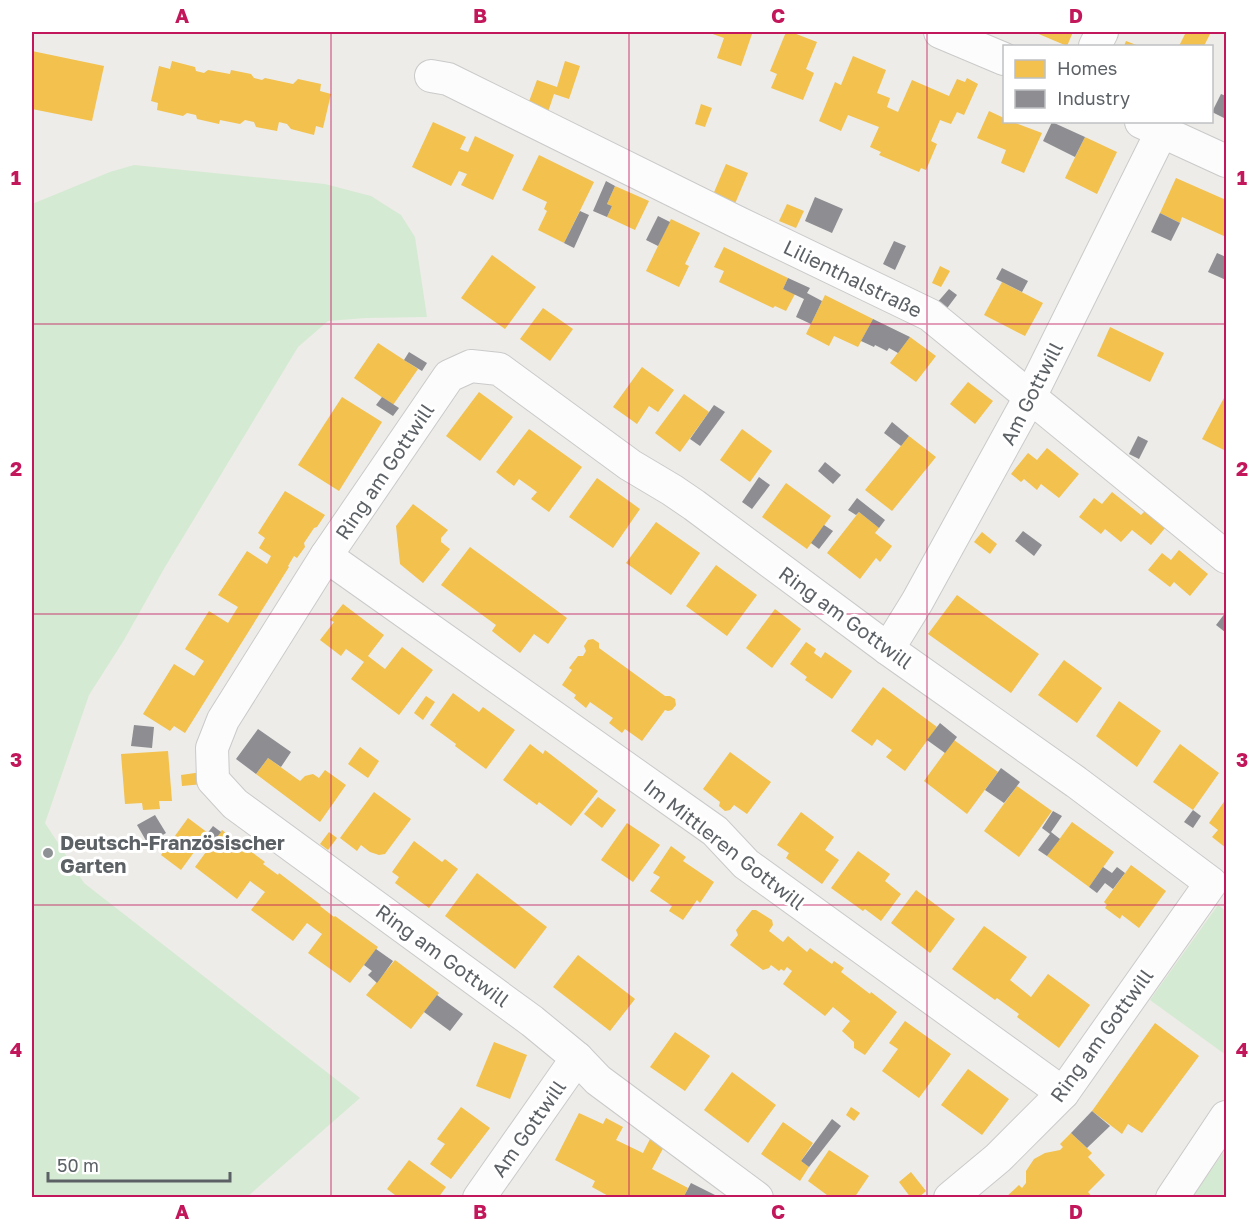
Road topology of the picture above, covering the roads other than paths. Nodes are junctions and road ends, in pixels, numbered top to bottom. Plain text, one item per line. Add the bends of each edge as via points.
1 (940, 32) edge
2 (1003, 58) edge
3 (431, 76) dead end
4 (1152, 126) edge
5 (1227, 161) edge
6 (1030, 397) junction
7 (326, 555) junction
8 (1227, 557) edge
9 (888, 649) junction
10 (1219, 889) edge
11 (577, 1058) junction
12 (1063, 1093) junction
13 (1227, 1117) edge
14 (479, 1197) edge
15 (757, 1197) edge
16 (950, 1197) edge
17 (1172, 1197) edge

1 - 2 street
3 - 6 street, Lilienthalstraße via 448,79 930,315
4 - 5 street
4 - 6 street, Am Gottwill
6 - 8 street, Lilienthalstraße
6 - 9 street, Am Gottwill
7 - 9 street, Ring am Gottwill via 448,376 471,366 499,369 630,465 694,505
7 - 11 street, Ring am Gottwill via 223,720 212,748 213,780 235,804 532,1020
7 - 12 street, Im Mittleren Gottwill via 715,831 746,864
9 - 10 street, Ring am Gottwill
10 - 12 street, Ring am Gottwill
11 - 14 street, Am Gottwill
11 - 15 street, Ring am Gottwill via 598,1080
12 - 16 street, Ring am Gottwill via 998,1158
13 - 17 street

